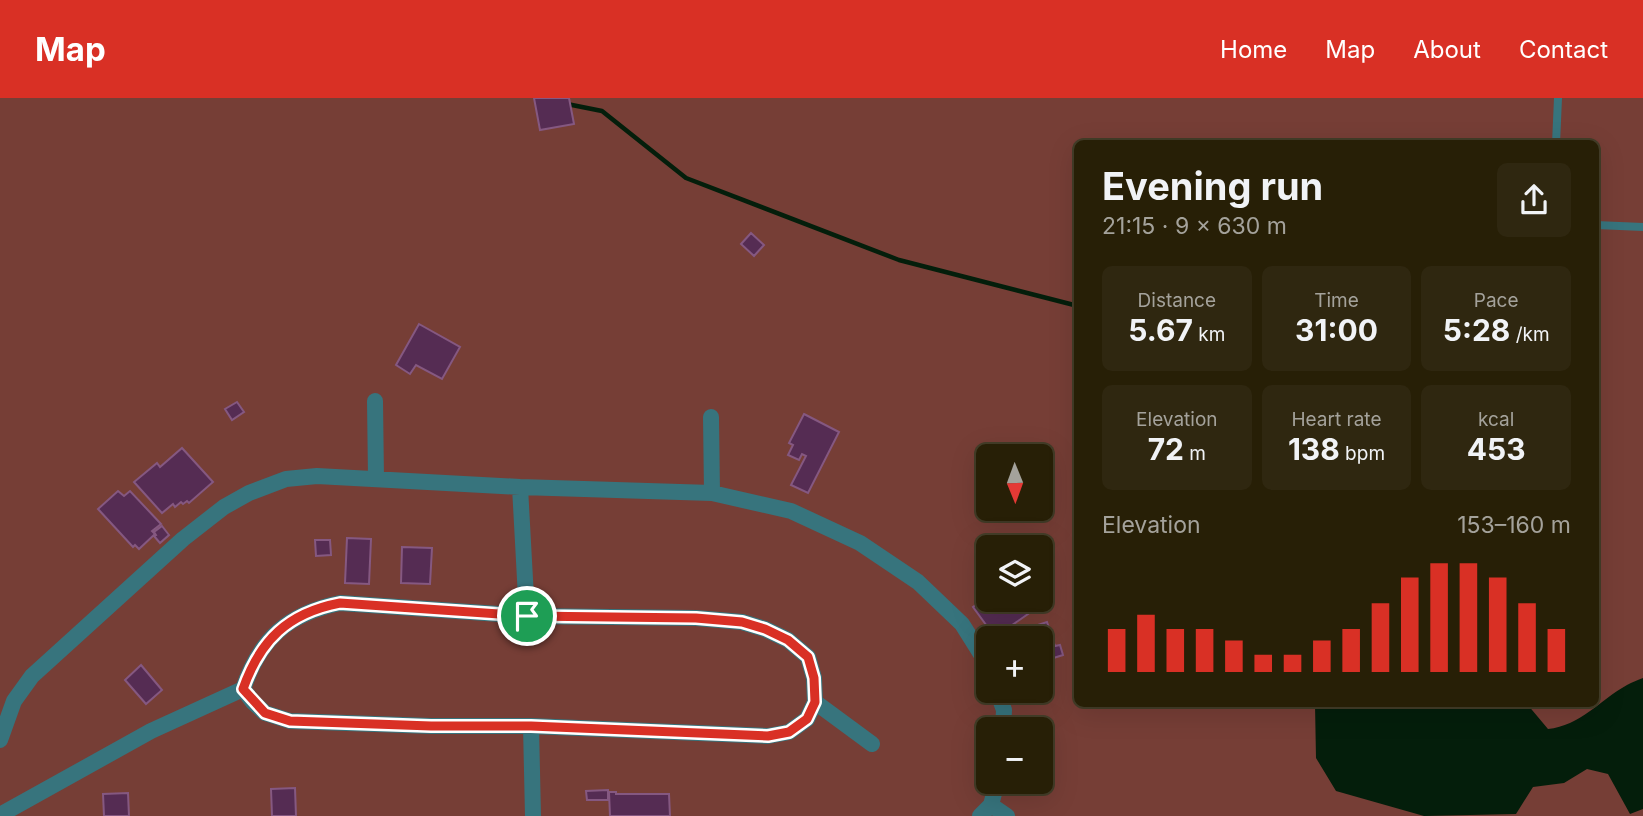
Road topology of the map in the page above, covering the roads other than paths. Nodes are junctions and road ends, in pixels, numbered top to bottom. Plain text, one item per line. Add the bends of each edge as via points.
1 (1558, 98) edge
2 (1556, 140) edge
3 (1599, 225) edge
4 (1643, 227) edge
5 (375, 401) dead end
6 (711, 417) dead end
7 (376, 478) junction
8 (520, 487) junction
9 (712, 493) junction
10 (527, 616) junction
11 (976, 646) edge
12 (243, 689) junction
13 (815, 702) junction
14 (531, 726) junction
15 (0, 740) edge
16 (872, 744) dead end
17 (3, 810) edge
18 (985, 810) edge
19 (533, 816) edge
20 (1007, 816) edge

1 - 2 lane
3 - 4 lane
5 - 7 street
6 - 9 street
7 - 8 street
7 - 15 street via 286,479 224,507 32,676 14,701
8 - 9 street
8 - 10 street
9 - 11 street via 791,511 860,542 918,582 962,624
10 - 12 street via 340,603 320,607 280,629 260,651
10 - 13 street via 742,622 788,640 808,657
12 - 14 street via 265,713 290,721
12 - 17 street via 151,731
13 - 14 street via 798,726 768,736
13 - 16 street
14 - 19 street
18 - 20 street

